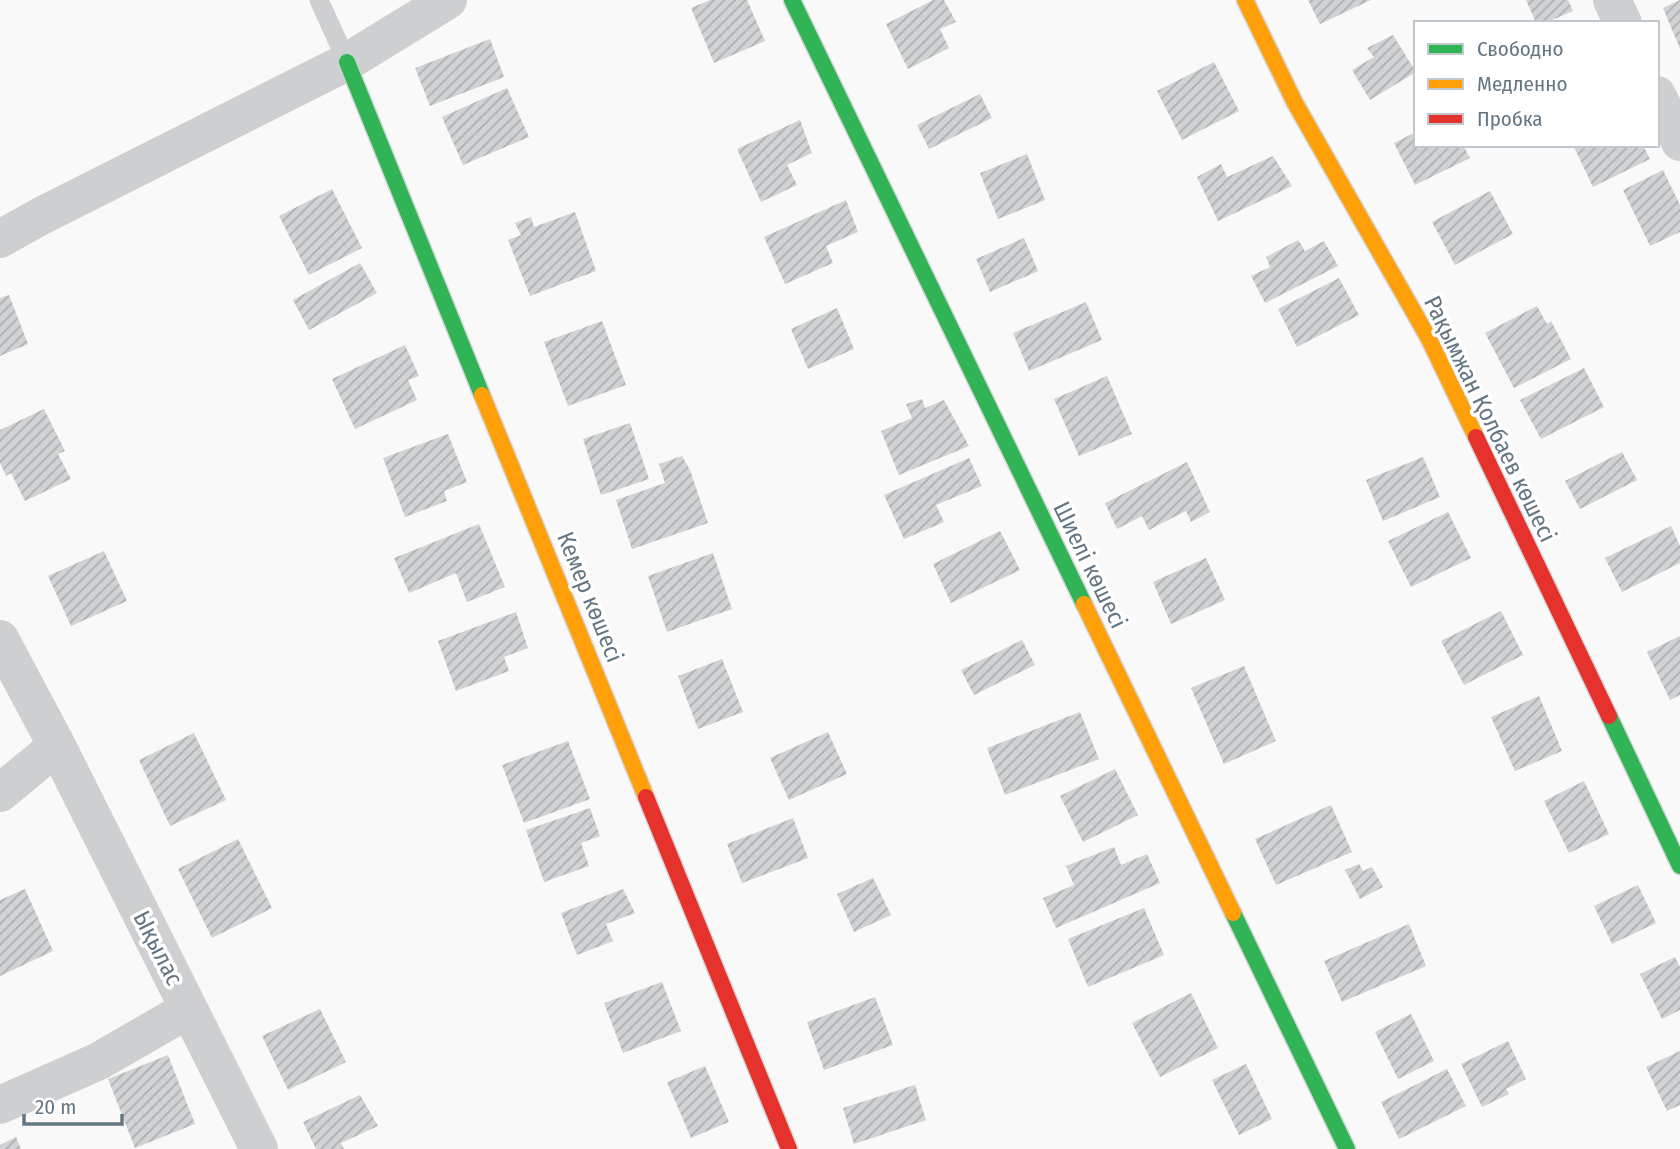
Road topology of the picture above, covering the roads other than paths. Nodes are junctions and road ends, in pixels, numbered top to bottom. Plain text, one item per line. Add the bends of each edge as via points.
1 (319, 0) edge
2 (448, 0) edge
3 (792, 0) edge
4 (1245, 0) edge
5 (1612, 0) edge
6 (1622, 21) edge
7 (347, 62) junction
8 (1659, 98) edge
9 (1680, 142) edge
10 (0, 239) edge
11 (0, 639) edge
12 (57, 746) junction
13 (0, 793) edge
14 (1680, 866) edge
15 (189, 1009) junction
16 (0, 1105) edge
17 (259, 1149) edge
18 (789, 1149) edge
19 (1347, 1149) edge

1 - 7 lane
2 - 7 street
3 - 19 street, Шиелі көшесі
4 - 14 street, Рақымжан Қолбаев көшесі via 1295,103 1428,338
5 - 6 street
7 - 10 street
7 - 18 street, Кемер көшесі
8 - 9 street
11 - 12 street, Ықылас
12 - 13 street
12 - 15 street, Ықылас
15 - 16 street via 99,1061
15 - 17 street, Ықылас

